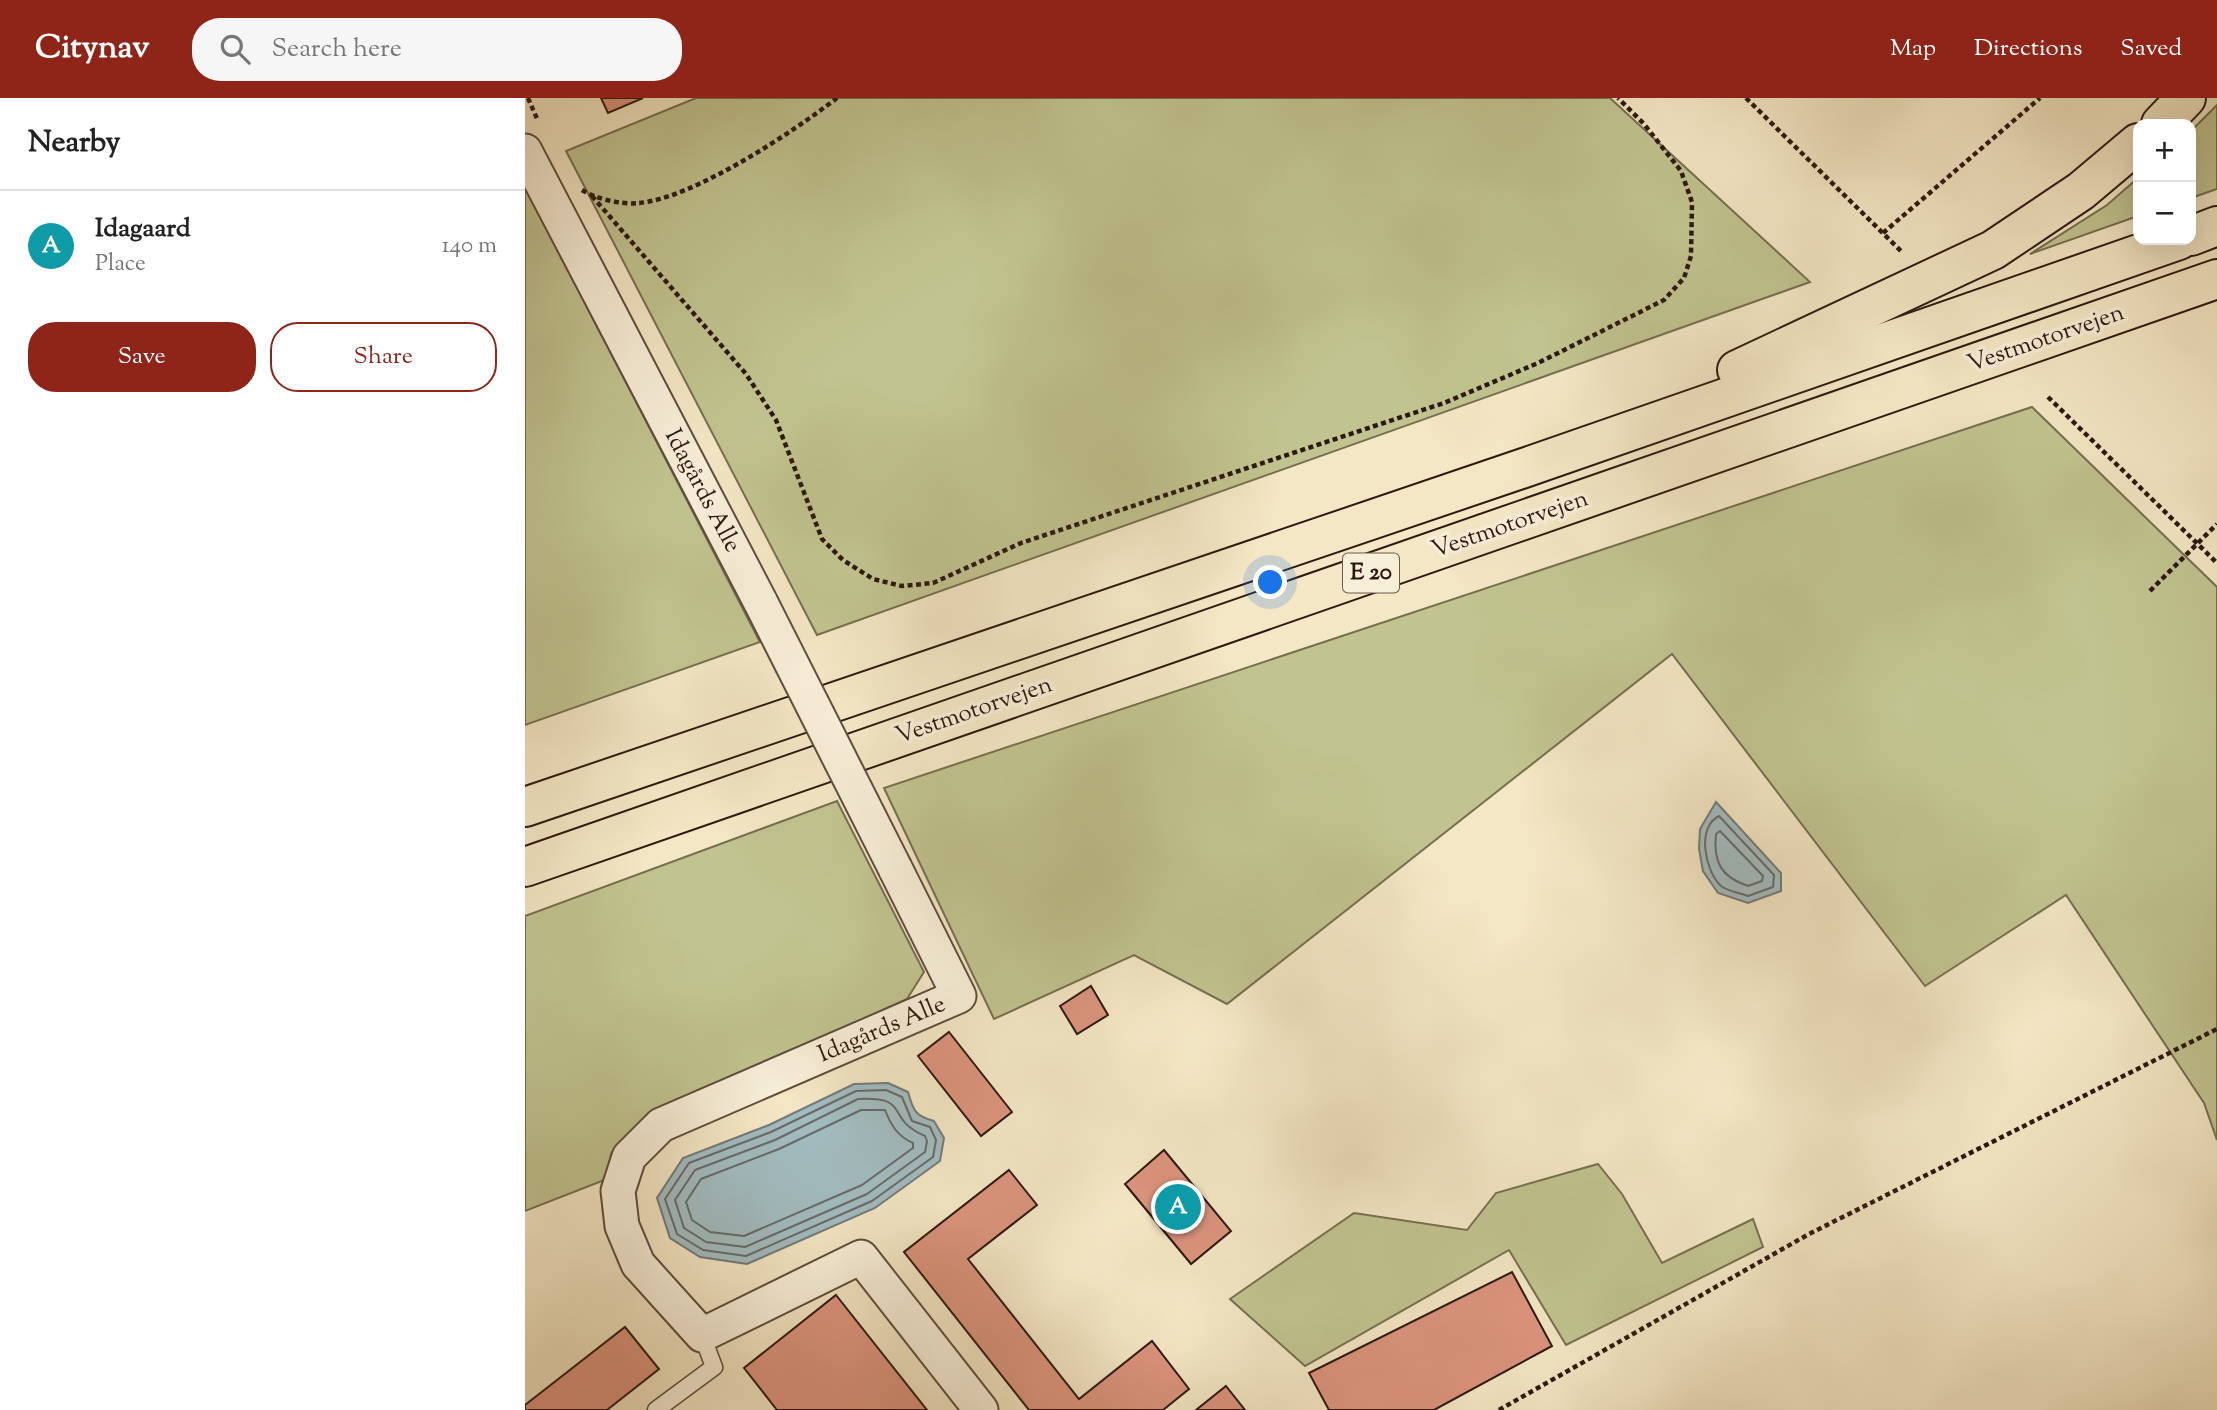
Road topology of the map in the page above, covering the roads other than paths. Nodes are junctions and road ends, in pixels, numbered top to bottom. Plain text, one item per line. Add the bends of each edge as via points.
1 (2186, 98) edge
2 (2166, 119) edge
3 (2133, 147) edge
4 (525, 151) edge
5 (2217, 226) edge
6 (2196, 234) edge
7 (2165, 245) edge
8 (2217, 279) edge
9 (1521, 469) junction
10 (525, 807) edge
11 (525, 867) edge
12 (702, 1335) junction
13 (657, 1410) edge
14 (981, 1410) edge

1 - 2 highway
3 - 9 highway via 2081,191 1993,250
4 - 12 street, Idagårds Alle, bridge via 960,996 661,1125 629,1157 618,1191 622,1226 638,1264
5 - 6 highway
7 - 9 highway, Vestmotorvejen / E 20
8 - 11 highway, Vestmotorvejen / E 20
9 - 10 highway, Vestmotorvejen / E 20
12 - 13 lane via 714,1367
12 - 14 street via 861,1257

